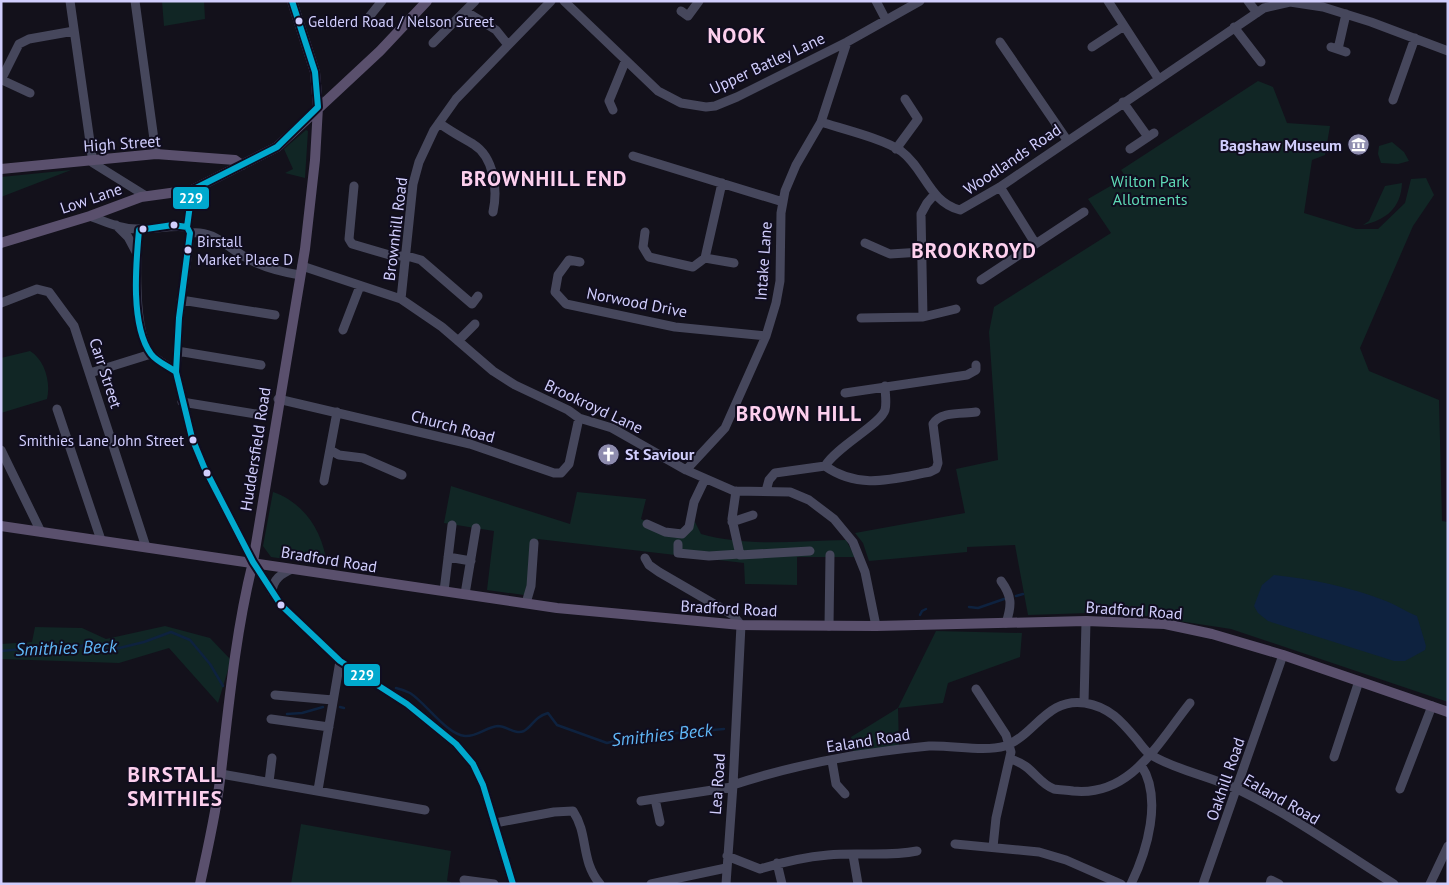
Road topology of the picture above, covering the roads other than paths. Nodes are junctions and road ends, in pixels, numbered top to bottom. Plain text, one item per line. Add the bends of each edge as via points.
1 (70, 1) edge
2 (135, 1) edge
3 (292, 1) edge
4 (382, 1) edge
5 (427, 1) edge
6 (475, 1) edge
7 (551, 1) edge
8 (564, 1) edge
9 (699, 1) edge
10 (876, 1) edge
11 (920, 1) edge
12 (1108, 1) edge
13 (1248, 1) edge
14 (465, 11) junction
15 (682, 11) dead end
16 (1257, 13) junction
17 (1346, 14) junction
18 (369, 16) dead end
19 (886, 20) junction
20 (1124, 26) junction
21 (1234, 27) junction
22 (74, 30) junction
23 (1416, 38) junction
24 (847, 42) junction
25 (1000, 42) dead end
26 (432, 43) dead end
27 (508, 45) junction
28 (1092, 47) dead end
29 (1338, 49) dead end
30 (1448, 51) edge
31 (625, 62) junction
32 (1261, 62) dead end
33 (1158, 78) junction
34 (1, 80) edge
35 (30, 92) dead end
36 (905, 99) dead end
37 (1393, 100) dead end
38 (1123, 102) junction
39 (318, 107) junction
40 (613, 110) dead end
41 (821, 122) junction
42 (439, 123) junction
43 (1067, 140) junction
44 (896, 149) junction
45 (1130, 149) dead end
46 (156, 154) junction
47 (633, 156) dead end
48 (93, 160) junction
49 (242, 165) junction
50 (1, 169) edge
51 (722, 183) junction
52 (354, 186) dead end
53 (1000, 187) junction
54 (192, 190) junction
55 (146, 196) junction
56 (934, 196) junction
57 (783, 202) junction
58 (494, 212) dead end
59 (1084, 212) dead end
60 (90, 216) junction
61 (116, 225) junction
62 (139, 230) junction
63 (188, 230) junction
64 (645, 232) dead end
65 (1, 243) edge
66 (865, 243) dead end
67 (1035, 243) junction
68 (922, 252) junction
69 (136, 253) junction
70 (408, 256) junction
71 (705, 258) junction
72 (580, 262) dead end
73 (734, 263) dead end
74 (301, 271) junction
75 (981, 280) dead end
76 (360, 286) junction
77 (478, 296) dead end
78 (402, 299) junction
79 (181, 300) junction
80 (1, 303) edge
81 (956, 309) dead end
82 (275, 315) dead end
83 (923, 317) junction
84 (861, 318) dead end
85 (476, 324) dead end
86 (343, 330) dead end
87 (766, 336) junction
88 (458, 341) junction
89 (177, 351) junction
90 (152, 354) junction
91 (261, 364) dead end
92 (976, 365) dead end
93 (176, 372) junction
94 (90, 373) junction
95 (885, 386) junction
96 (845, 393) dead end
97 (278, 399) junction
98 (182, 402) junction
99 (57, 409) dead end
100 (337, 412) junction
101 (976, 412) dead end
102 (256, 414) dead end
103 (579, 418) junction
104 (1, 450) edge
105 (330, 450) junction
106 (825, 466) junction
107 (686, 470) junction
108 (402, 475) dead end
109 (705, 479) junction
110 (324, 480) dead end
111 (736, 491) junction
112 (766, 491) junction
113 (753, 515) dead end
114 (732, 522) junction
115 (647, 524) dead end
116 (452, 525) dead end
117 (1, 526) edge
118 (476, 528) dead end
119 (41, 532) junction
120 (101, 540) junction
121 (534, 543) dead end
122 (678, 544) dead end
123 (146, 547) junction
124 (810, 551) dead end
125 (740, 554) junction
126 (830, 555) dead end
127 (448, 557) junction
128 (645, 558) dead end
129 (472, 561) junction
130 (253, 562) junction
131 (292, 569) junction
132 (1001, 581) dead end
133 (444, 591) junction
134 (272, 592) junction
135 (465, 594) junction
136 (526, 603) junction
137 (1086, 621) junction
138 (1006, 623) junction
139 (741, 626) junction
140 (829, 626) junction
141 (876, 626) junction
142 (1283, 655) junction
143 (340, 661) junction
144 (1359, 681) junction
145 (976, 689) dead end
146 (275, 695) dead end
147 (333, 700) junction
148 (1084, 703) junction
149 (1190, 703) dead end
150 (1432, 706) junction
151 (1448, 712) edge
152 (271, 719) dead end
153 (329, 727) junction
154 (1010, 743) junction
155 (1149, 754) junction
156 (1334, 757) dead end
157 (272, 758) dead end
158 (1010, 759) junction
159 (832, 761) junction
160 (1141, 765) junction
161 (221, 774) junction
162 (269, 782) junction
163 (732, 786) junction
164 (1237, 789) junction
165 (318, 790) junction
166 (1400, 790) dead end
167 (845, 794) dead end
168 (655, 799) junction
169 (641, 801) dead end
170 (425, 810) dead end
171 (660, 822) dead end
172 (495, 823) junction
173 (955, 844) dead end
174 (1448, 846) edge
175 (993, 848) junction
176 (917, 851) dead end
177 (853, 855) junction
178 (727, 856) junction
179 (777, 863) junction
180 (726, 868) junction
181 (464, 880) dead end
182 (200, 884) edge
183 (494, 884) edge
184 (513, 884) edge
185 (600, 884) edge
186 (651, 884) edge
187 (726, 884) edge
188 (782, 884) edge
189 (858, 884) edge
190 (1121, 884) edge
191 (1131, 884) edge
192 (1203, 884) edge
193 (1270, 884) edge
194 (1279, 884) edge
195 (1394, 884) edge
196 (1430, 884) edge

1 - 22 street
2 - 46 street
3 - 39 main road, Huddersfield Road via 315,72
4 - 18 street
5 - 39 main road, Low Lane via 380,51
6 - 14 street
7 - 27 street, Brownhill Road
8 - 31 street, Upper Batley Lane
9 - 15 street via 688,16
10 - 19 street
11 - 19 street, Upper Batley Lane
12 - 20 street
13 - 16 street
14 - 26 street
14 - 27 street via 496,30
16 - 17 street, Woodlands Road via 1264,8 1290,2
16 - 21 street, Woodlands Road
17 - 23 street, Woodlands Road
17 - 29 street
19 - 24 street, Upper Batley Lane
20 - 28 street
20 - 33 street
21 - 32 street
21 - 33 street, Woodlands Road
22 - 34 street via 19,44
22 - 48 street
23 - 30 street, Woodlands Road
23 - 37 street
24 - 31 street, Upper Batley Lane via 715,106 681,103 658,91
24 - 41 street, Intake Lane
25 - 43 street
27 - 42 street, Brownhill Road via 456,99
31 - 40 street via 609,102
33 - 38 street, Woodlands Road
34 - 35 street
36 - 44 street via 918,119
38 - 43 street, Woodlands Road
38 - 45 street via 1151,135
39 - 49 main road, Low Lane via 277,147
39 - 74 main road, Huddersfield Road
41 - 44 street, Woodlands Road via 884,142
41 - 57 street, Intake Lane via 796,165
42 - 58 street via 484,154 494,180
42 - 70 street, Brownhill Road via 419,162 413,184
43 - 53 street, Woodlands Road
44 - 56 street, Woodlands Road via 919,172
46 - 48 main road, High Street
46 - 49 main road, High Street via 235,160
47 - 51 street
48 - 50 main road, High Street
48 - 55 street via 113,177 136,187
49 - 54 main road, Low Lane
51 - 57 street
51 - 71 street
52 - 70 street via 349,239 352,244 393,256
53 - 56 street, Woodlands Road via 960,210 948,207
53 - 67 street
54 - 55 main road, Low Lane
54 - 63 street
55 - 60 main road, Low Lane
56 - 68 street via 926,202 921,214
57 - 87 street, Intake Lane via 780,281
59 - 67 street
60 - 61 street
60 - 65 main road, Low Lane
61 - 62 street
61 - 69 street via 128,237
62 - 63 street, Brookroyd Lane via 173,225
62 - 69 street
63 - 74 street, Brookroyd Lane via 212,235 246,258 280,272
63 - 79 street
64 - 71 street via 643,247 649,257 693,267
66 - 68 street via 890,254
67 - 75 street
68 - 83 street
69 - 90 street via 142,335
70 - 77 street via 421,260 475,307
70 - 78 street, Brownhill Road
71 - 73 street
72 - 87 street, Norwood Drive via 569,260 558,275 555,292 566,304 674,327
74 - 76 street, Brookroyd Lane
74 - 97 main road, Huddersfield Road
76 - 78 street, Brookroyd Lane
76 - 86 street
78 - 88 street, Brookroyd Lane
79 - 82 street
79 - 89 street
80 - 94 street, Carr Street via 37,289 49,292 74,326
81 - 83 street
83 - 84 street
85 - 88 street
87 - 107 street, Intake Lane via 724,428
88 - 103 street, Brookroyd Lane via 515,385
89 - 91 street
89 - 93 street
90 - 93 street
90 - 94 street
92 - 95 street via 976,370 967,375
93 - 98 street
94 - 123 street, Carr Street
95 - 96 street
95 - 106 street via 882,416 834,454
97 - 100 street, Church Road
97 - 130 main road, Huddersfield Road
98 - 102 street
98 - 130 street via 204,467
99 - 120 street
100 - 103 street, Church Road via 470,444 554,473 561,473 569,464
100 - 105 street
101 - 106 street via 946,415 934,420 938,463 930,472 858,482
103 - 107 street, Brookroyd Lane via 612,428
104 - 119 street
105 - 108 street via 339,455 363,458
105 - 110 street
106 - 112 street via 775,473
107 - 109 street, Brookroyd Lane
109 - 111 street, Brookroyd Lane
109 - 115 street via 694,502 689,527 682,534 665,532
111 - 112 street, Brookroyd Lane
111 - 114 street
112 - 141 street, Brookroyd Lane via 790,492 809,500 834,519 853,542 865,572
113 - 114 street
114 - 125 street
116 - 127 street
117 - 119 main road, Bradford Road
118 - 129 street
119 - 120 main road, Bradford Road
120 - 123 main road, Bradford Road
121 - 136 street via 531,586
122 - 125 street via 678,553
123 - 130 main road, Bradford Road
124 - 125 street
126 - 140 street
127 - 129 street
127 - 133 street
128 - 139 street via 658,572 733,615
129 - 135 street
130 - 131 main road, Bradford Road
130 - 134 street
130 - 161 main road, Huddersfield Road via 228,706
131 - 133 main road, Bradford Road
131 - 134 street via 279,576
132 - 138 street via 1009,592 1012,607
133 - 135 main road, Bradford Road
134 - 143 street via 281,605
135 - 136 main road, Bradford Road
136 - 139 main road, Bradford Road via 630,617
137 - 138 main road, Bradford Road
137 - 142 main road, Bradford Road via 1166,624
137 - 148 street
138 - 141 main road, Bradford Road
139 - 140 main road, Bradford Road
139 - 163 street, Lea Road
140 - 141 main road, Bradford Road
142 - 144 main road, Bradford Road
142 - 164 street, Oakhill Road
143 - 147 street
143 - 172 street via 408,704 456,744 474,764
144 - 150 main road, Bradford Road
144 - 156 street
145 - 154 street
146 - 147 street
147 - 153 street
148 - 154 street via 1061,705 1047,712
148 - 155 street via 1103,707 1118,717
149 - 155 street
150 - 151 main road, Bradford Road
150 - 166 street
152 - 153 street
153 - 165 street
154 - 158 street
154 - 159 street, Ealand Road via 998,747 906,749
155 - 160 street
155 - 164 street, Ealand Road
157 - 162 street
158 - 160 street via 1026,765 1053,788 1085,792 1107,788
158 - 175 street via 996,818
159 - 163 street, Ealand Road via 793,768
159 - 167 street via 836,784
160 - 191 street via 1147,774 1152,800 1148,835 1140,866
161 - 162 street
161 - 182 main road, Huddersfield Road
162 - 165 street
163 - 168 street, Ealand Road
163 - 178 street, Lea Road
164 - 192 street, Oakhill Road
164 - 195 street, Ealand Road
165 - 170 street
168 - 169 street, Ealand Road
168 - 171 street
172 - 184 street
172 - 185 street via 573,811 581,827 587,865
173 - 175 street
174 - 196 street
175 - 190 street via 1039,852
176 - 177 street via 896,855
177 - 179 street via 830,854
177 - 189 street
178 - 179 street via 760,869
178 - 180 street, Lea Road
179 - 188 street
180 - 186 street
180 - 187 street, Lea Road
181 - 183 street
193 - 194 street via 1271,880

